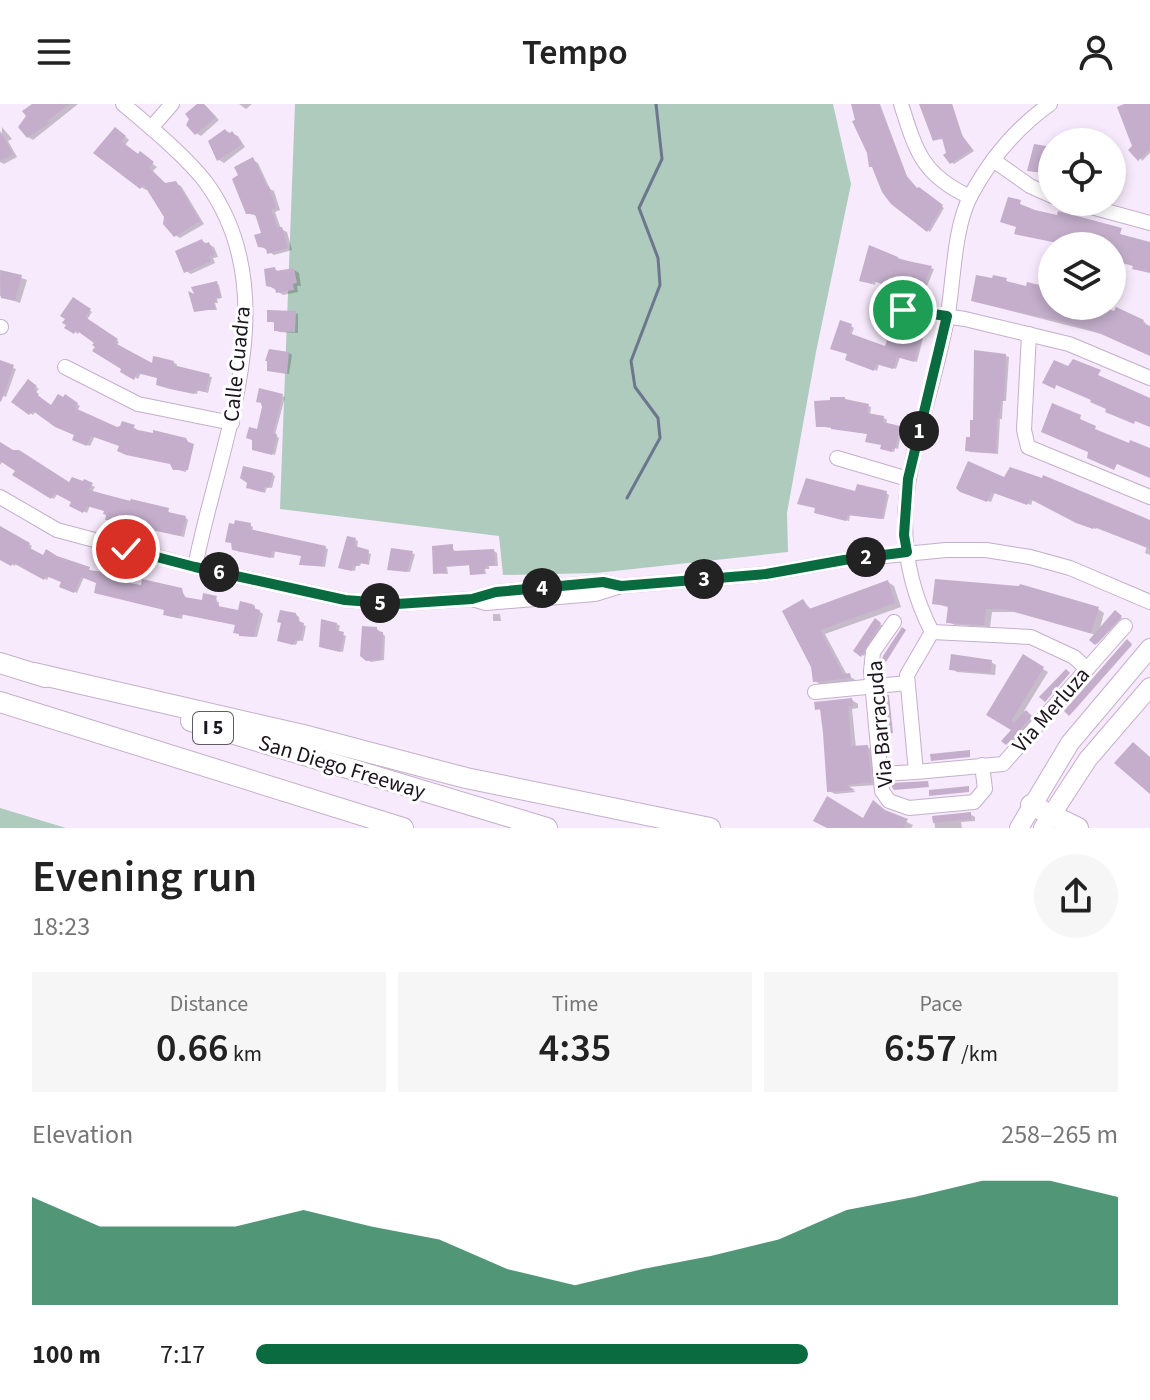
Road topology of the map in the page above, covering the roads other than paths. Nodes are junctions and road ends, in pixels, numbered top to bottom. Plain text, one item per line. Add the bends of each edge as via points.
1 (123, 104) edge
2 (172, 104) edge
3 (901, 104) edge
4 (1049, 104) edge
5 (151, 128) junction
6 (993, 160) junction
7 (1038, 190) edge
8 (970, 197) junction
9 (1124, 216) edge
10 (1150, 223) edge
11 (879, 314) dead end
12 (947, 316) junction
13 (1029, 334) junction
14 (65, 367) dead end
15 (1150, 378) edge
16 (232, 423) junction
17 (837, 458) dead end
18 (908, 479) junction
19 (0, 497) edge
20 (1150, 497) edge
21 (907, 552) junction
22 (195, 567) junction
23 (1150, 602) edge
24 (894, 622) dead end
25 (1125, 626) dead end
26 (932, 632) junction
27 (1150, 648) edge
28 (0, 663) edge
29 (1087, 669) junction
30 (34, 673) junction
31 (907, 683) junction
32 (872, 687) junction
33 (1150, 687) edge
34 (815, 692) dead end
35 (0, 702) edge
36 (982, 765) junction
37 (916, 772) junction
38 (880, 774) junction
39 (1031, 805) junction
40 (340, 810) junction
41 (1047, 821) edge
42 (373, 828) edge
43 (403, 828) edge
44 (547, 828) edge
45 (710, 828) edge
46 (1019, 828) edge
47 (1078, 828) edge

1 - 5 street, Calle Cuadra
2 - 5 street
3 - 8 street via 913,141 936,179
4 - 6 street
5 - 16 street, Calle Cuadra via 206,183 238,250 247,314
6 - 7 street
6 - 8 street
8 - 12 street
9 - 10 street
11 - 12 street via 903,310
12 - 13 street
12 - 18 street
13 - 15 street via 1069,344
13 - 20 street via 1024,430 1028,447
14 - 16 street via 138,404
16 - 22 street, Calle Cuadra
17 - 18 street
18 - 21 street
19 - 22 street via 57,530
21 - 22 street via 766,574 486,603 345,600
21 - 23 street via 986,550 1030,557
21 - 26 street via 916,601
24 - 32 street, Via Barracuda via 873,652
25 - 29 street, Via Merluza
26 - 29 street via 1031,637
26 - 31 street
27 - 39 main road via 1070,743
28 - 30 highway, San Diego Freeway / I 5
29 - 36 street, Via Merluza via 1003,764
30 - 44 highway, San Diego Freeway / I 5
30 - 45 highway via 466,778
31 - 32 street
31 - 37 street
32 - 34 street
32 - 38 street, Via Barracuda
33 - 41 main road via 1088,759
35 - 40 highway, San Diego Freeway / I 5
36 - 37 street, Via Merluza
36 - 38 street, Via Barracuda via 985,789 974,802 909,808 889,801
37 - 38 street, Via Merluza
39 - 41 highway
39 - 46 main road
40 - 42 highway
40 - 43 highway, San Diego Freeway / I 5
41 - 47 highway

